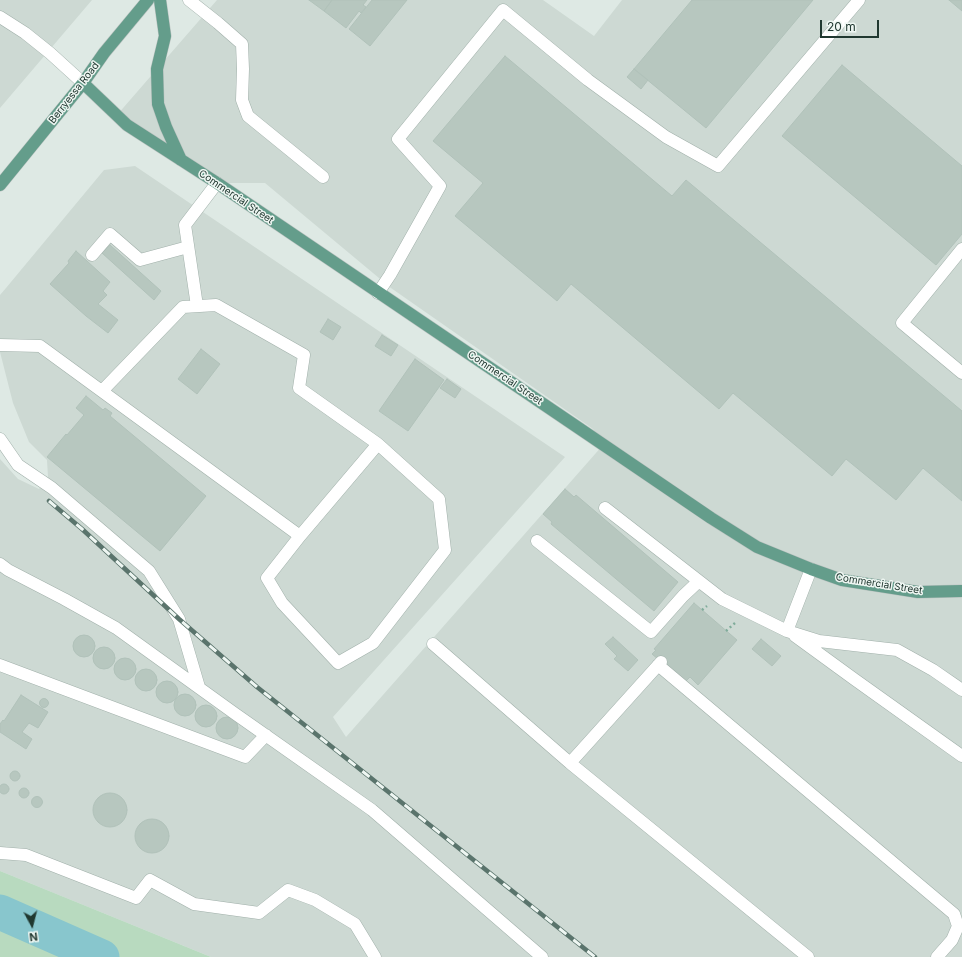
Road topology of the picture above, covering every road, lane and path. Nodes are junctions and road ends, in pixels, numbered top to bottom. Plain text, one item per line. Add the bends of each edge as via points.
1 (148, 0) edge
2 (160, 0) edge
3 (189, 0) edge
4 (859, 0) edge
5 (0, 17) edge
6 (83, 83) junction
7 (181, 160) junction
8 (323, 177) dead end
9 (217, 183) junction
10 (0, 185) edge
11 (188, 247) junction
12 (962, 249) edge
13 (92, 255) dead end
14 (378, 293) junction
15 (197, 306) junction
16 (0, 345) edge
17 (962, 374) edge
18 (102, 391) junction
19 (0, 439) edge
20 (378, 444) junction
21 (605, 508) dead end
22 (300, 536) junction
23 (537, 541) dead end
24 (3, 570) edge
25 (811, 570) junction
26 (698, 581) junction
27 (962, 591) edge
28 (788, 631) junction
29 (433, 644) dead end
30 (0, 665) edge
31 (199, 687) junction
32 (962, 690) edge
33 (266, 735) junction
34 (962, 756) edge
35 (570, 763) junction
36 (0, 853) edge
37 (375, 957) edge
38 (542, 957) edge
39 (808, 957) edge
40 (937, 957) edge

1 - 6 main road, Berryessa Road
2 - 7 main road via 165,36 157,69 158,104
3 - 8 lane via 242,44 242,100 248,116
4 - 14 lane via 718,166 666,138 588,80 503,10 398,138 440,186
5 - 6 lane via 25,33
6 - 7 main road, Commercial Street via 127,125
6 - 10 main road, Berryessa Road
7 - 9 main road, Commercial Street
9 - 11 lane via 185,225
9 - 14 main road, Commercial Street
11 - 13 lane via 140,260 110,234
11 - 15 lane
12 - 17 lane via 902,323
14 - 25 main road, Commercial Street via 711,518 757,547
15 - 18 lane via 184,308
15 - 20 lane via 216,305 304,355 299,388
16 - 18 lane via 40,346
18 - 22 lane
19 - 31 lane via 18,466 52,488 149,571 179,619
20 - 22 lane
20 - 22 lane via 439,498 445,550 373,643 338,663 282,603 267,578
21 - 26 lane
23 - 26 lane via 651,632
24 - 31 lane via 64,599 116,628
25 - 27 main road, Commercial Street via 842,580 918,592
25 - 28 lane
26 - 28 lane via 722,599
28 - 32 lane via 819,641 897,650
28 - 34 lane
29 - 35 lane
30 - 33 lane via 245,757
31 - 33 lane
33 - 38 lane via 372,810
35 - 39 lane
35 - 40 lane via 660,663 954,914 958,926 952,940
36 - 37 lane via 26,855 136,898 150,880 194,904 259,913 288,890 315,900 355,924

